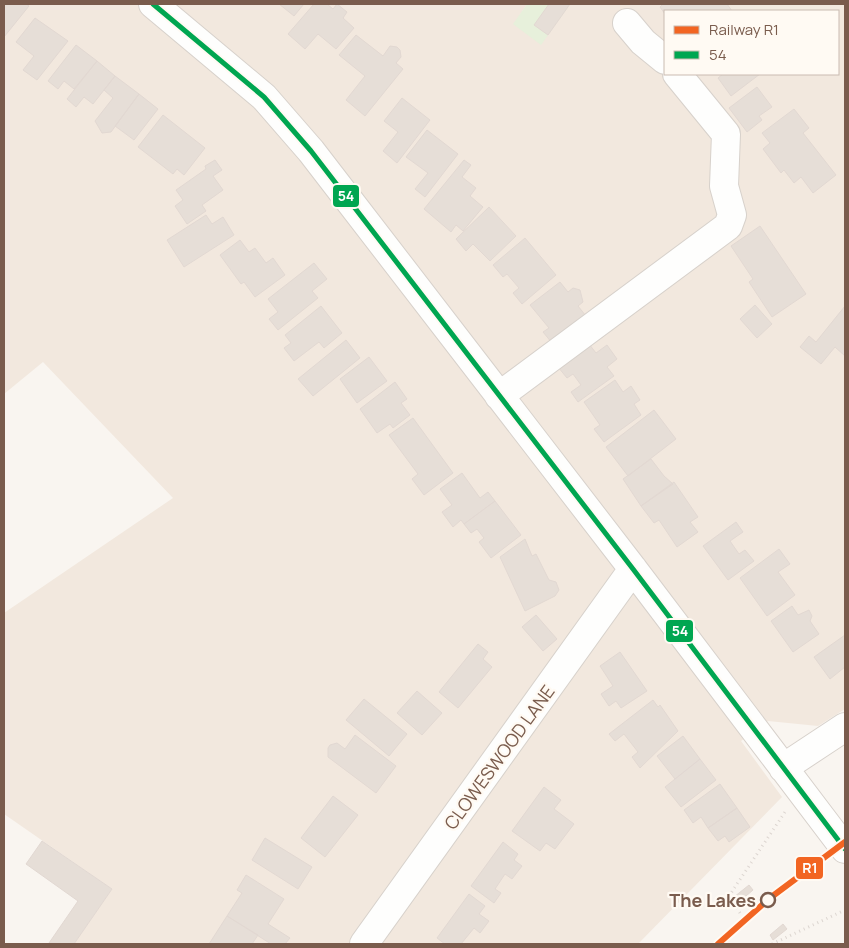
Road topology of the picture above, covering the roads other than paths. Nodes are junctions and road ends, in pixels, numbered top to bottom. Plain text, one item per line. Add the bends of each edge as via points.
1 (153, 4) edge
2 (627, 23) dead end
3 (664, 59) edge
4 (677, 75) edge
5 (499, 396) junction
6 (633, 569) junction
7 (845, 727) edge
8 (783, 768) junction
9 (845, 850) edge
10 (364, 944) edge

1 - 5 street via 267,101 311,151
2 - 3 street
4 - 5 street via 726,134 724,186 732,215 728,226
5 - 6 street
6 - 8 street
6 - 10 street, CLOWESWOOD LANE
7 - 8 street
8 - 9 street via 798,806

